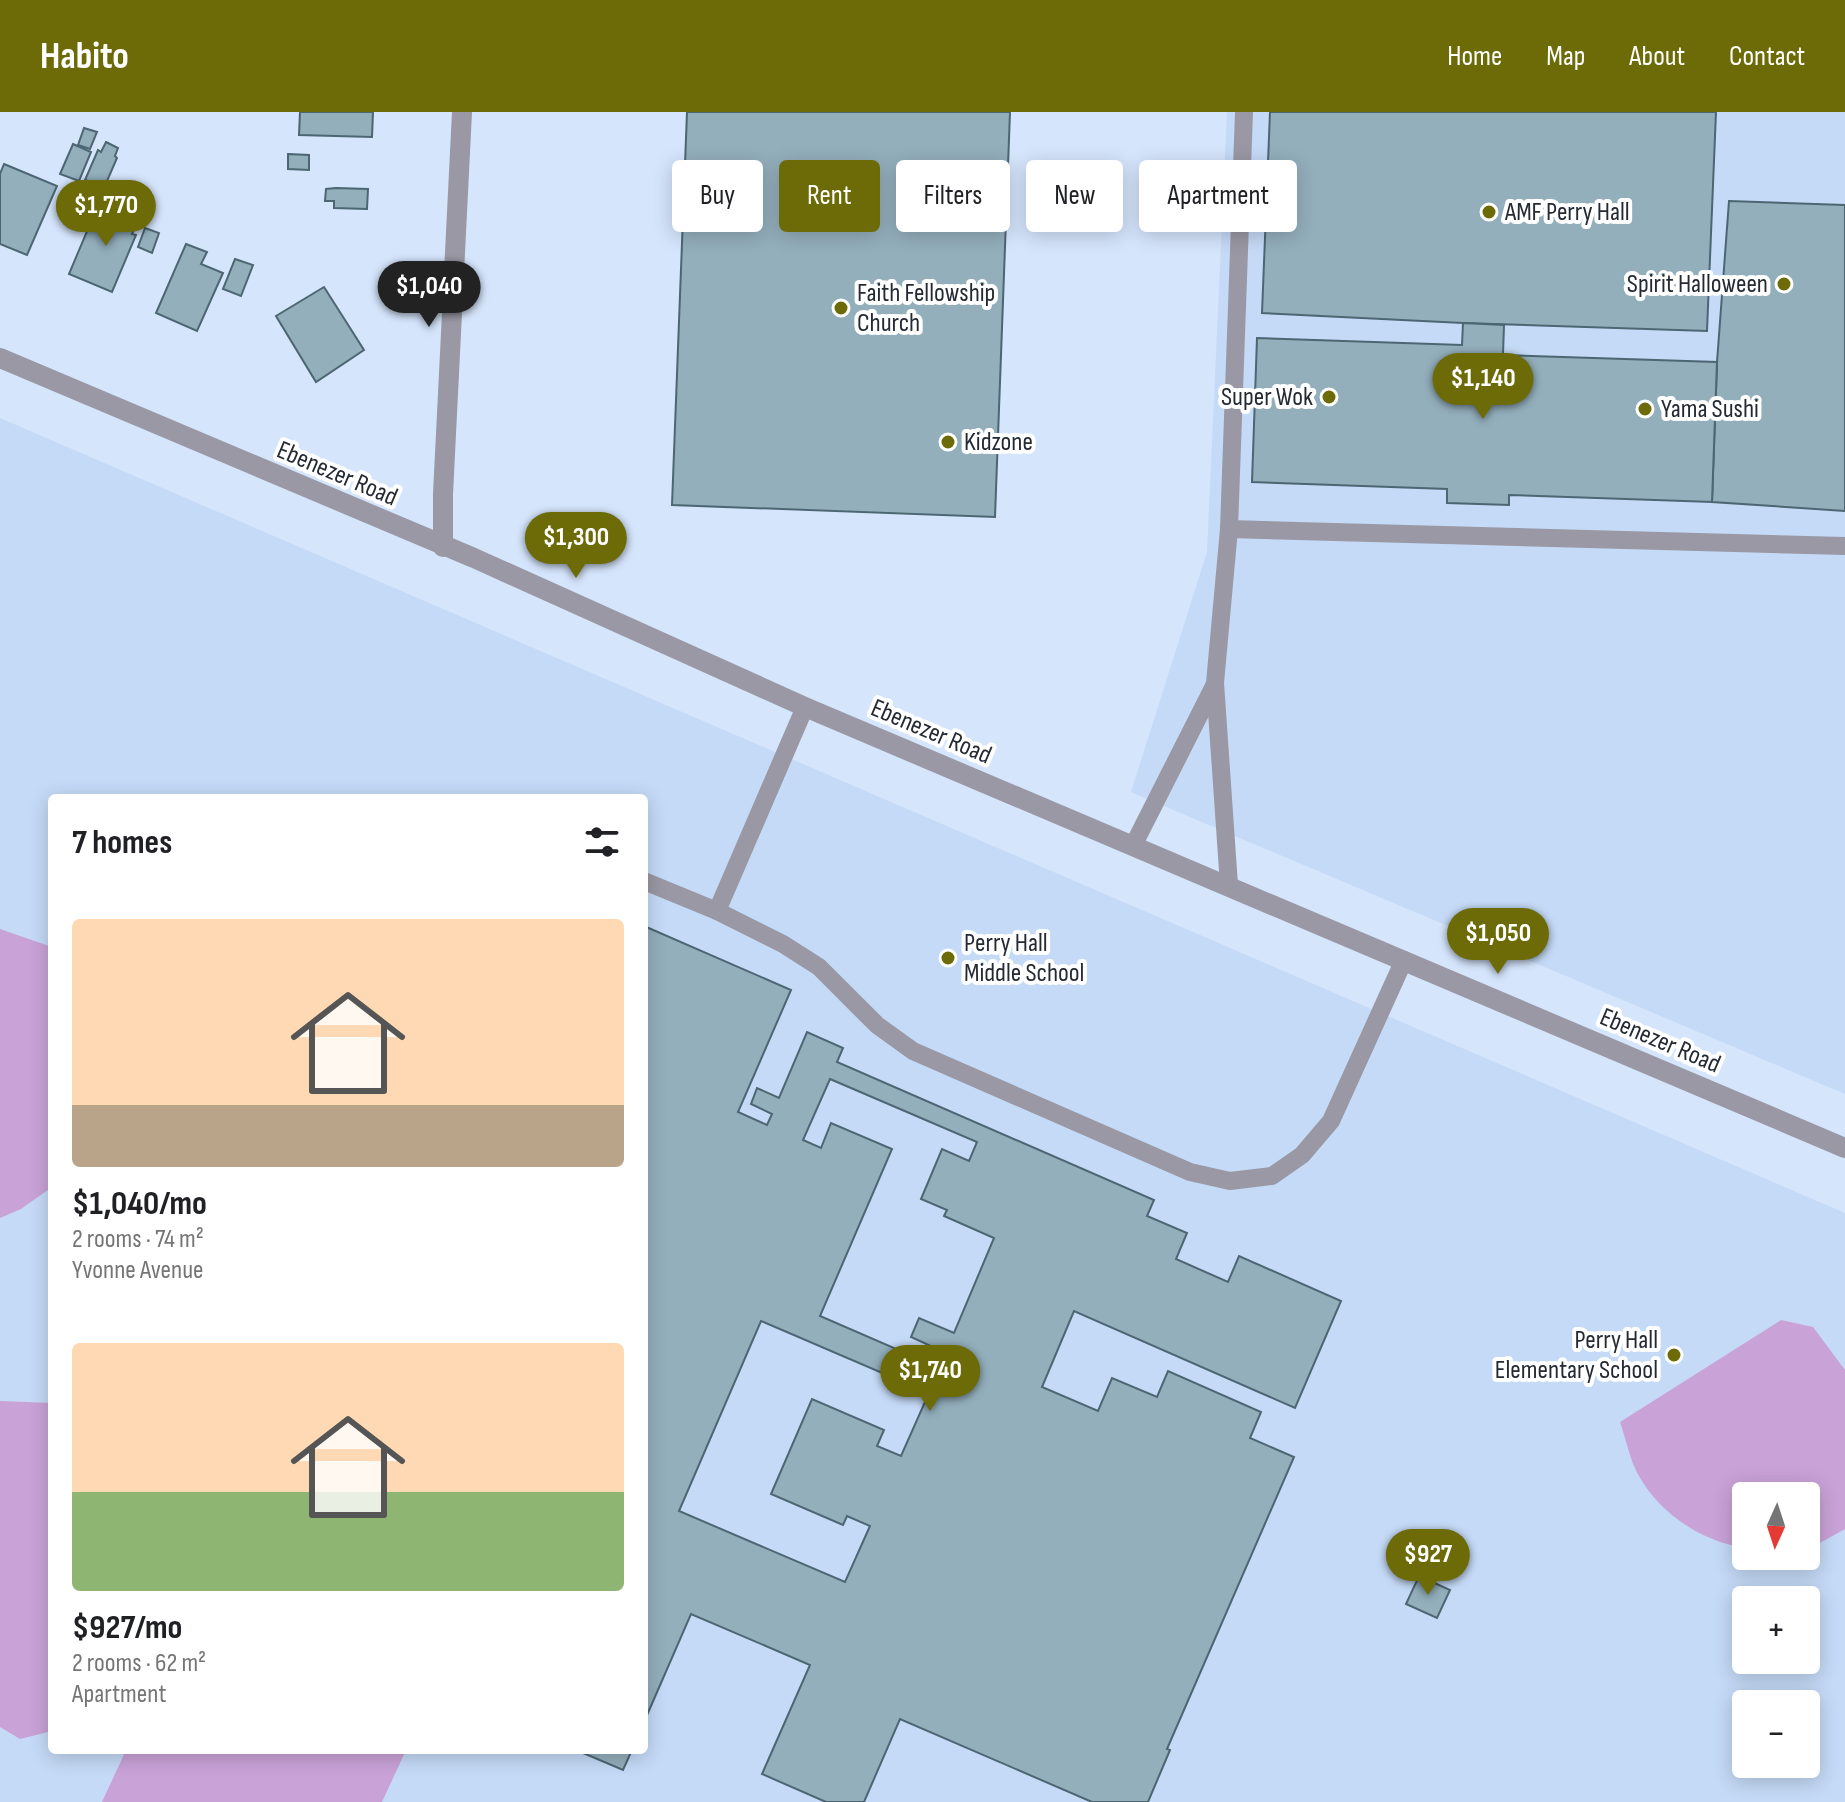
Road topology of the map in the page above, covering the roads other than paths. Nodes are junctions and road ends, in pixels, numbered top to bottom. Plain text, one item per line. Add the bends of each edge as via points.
1 (462, 112) edge
2 (1244, 112) edge
3 (0, 358) edge
4 (1229, 529) junction
5 (1845, 546) edge
6 (443, 547) junction
7 (1215, 683) junction
8 (805, 707) junction
9 (1133, 846) junction
10 (648, 883) edge
11 (1229, 885) junction
12 (717, 911) junction
13 (1404, 960) junction
14 (1845, 1148) edge

1 - 6 street
2 - 4 lane
3 - 6 street, Ebenezer Road
4 - 5 lane
4 - 7 lane
6 - 8 street, Ebenezer Road
7 - 9 lane
7 - 11 lane
8 - 9 street, Ebenezer Road
8 - 12 lane
9 - 11 street, Ebenezer Road
10 - 12 lane
11 - 13 street, Ebenezer Road
12 - 13 lane via 819,967 877,1025 913,1051 1190,1172 1230,1181 1272,1176 1302,1155 1331,1121
13 - 14 street, Ebenezer Road

